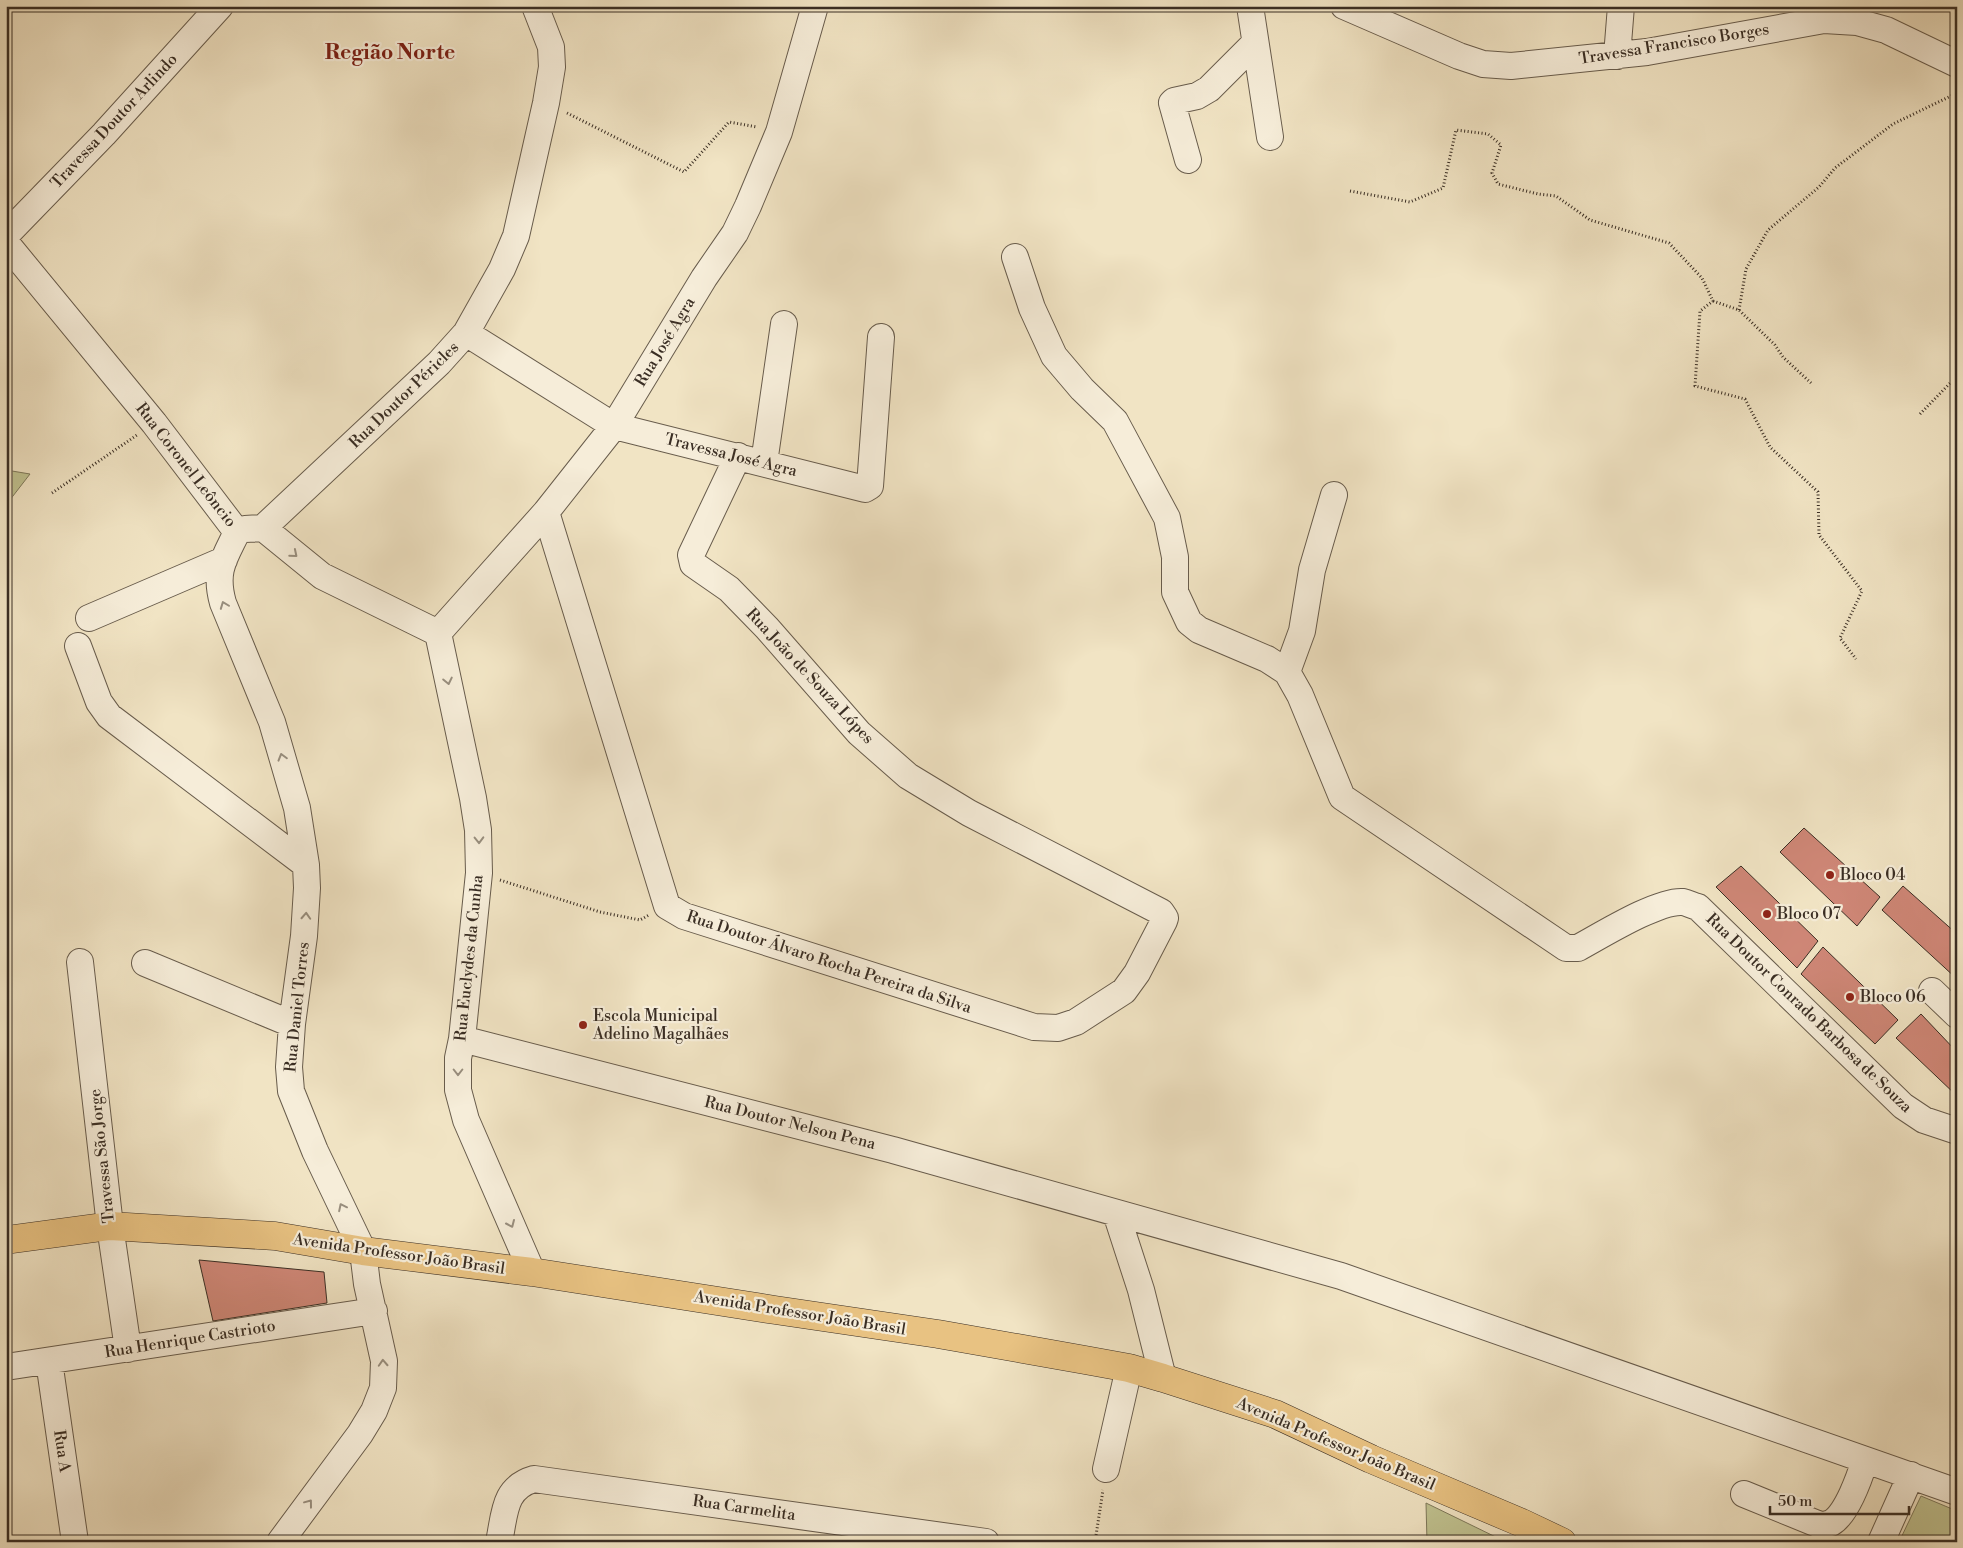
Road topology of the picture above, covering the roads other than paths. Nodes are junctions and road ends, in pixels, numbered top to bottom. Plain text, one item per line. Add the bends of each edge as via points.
1 (220, 6) edge
2 (535, 6) edge
3 (815, 6) edge
4 (1250, 6) edge
5 (1344, 6) edge
6 (1621, 6) edge
7 (1393, 16) edge
8 (1255, 43) junction
9 (1617, 56) junction
10 (1957, 64) edge
11 (1270, 138) dead end
12 (1188, 160) dead end
13 (6, 235) edge
14 (6, 243) edge
15 (1015, 257) dead end
16 (784, 324) dead end
17 (466, 333) junction
18 (881, 337) dead end
19 (614, 426) junction
20 (738, 456) junction
21 (764, 463) junction
22 (1334, 496) dead end
23 (546, 512) junction
24 (263, 528) junction
25 (237, 532) junction
26 (224, 560) junction
27 (89, 618) dead end
28 (438, 633) junction
29 (78, 646) dead end
30 (1287, 672) junction
31 (306, 865) junction
32 (1163, 914) joint
33 (80, 962) dead end
34 (145, 963) dead end
35 (1932, 991) dead end
36 (1957, 1015) edge
37 (292, 1024) junction
38 (462, 1039) junction
39 (1957, 1131) edge
40 (1116, 1213) junction
41 (110, 1226) junction
42 (6, 1240) edge
43 (363, 1251) junction
44 (532, 1272) junction
45 (374, 1311) junction
46 (128, 1349) junction
47 (49, 1361) junction
48 (6, 1367) edge
49 (1130, 1368) junction
50 (1163, 1378) junction
51 (1865, 1460) junction
52 (1106, 1469) road end
53 (1911, 1475) junction
54 (1957, 1492) edge
55 (1744, 1494) dead end
56 (972, 1541) edge
57 (75, 1542) edge
58 (280, 1542) edge
59 (499, 1542) edge
60 (1562, 1542) edge
61 (1881, 1542) edge

1 - 13 street, Travessa Doutor Arlindo via 104,134
2 - 17 street, Rua Doutor Péricles via 551,47 552,67 546,103 516,236 502,270
3 - 19 street, Rua José Agra via 779,132 748,206 735,233
4 - 8 street
5 - 7 street, Travessa Francisco Borges
6 - 9 street
7 - 9 street, Travessa Francisco Borges via 1459,56 1483,64 1511,66
8 - 11 street
8 - 12 street via 1209,89 1172,103
9 - 10 street, Travessa Francisco Borges via 1824,20 1857,22 1886,30
14 - 25 street, Rua Coronel Leôncio via 154,423
15 - 30 street, Rua Doutor Conrado Barbosa de Souza via 1032,308 1054,356 1082,389 1116,421 1166,518 1176,557 1175,592 1189,622 1199,630 1267,659
16 - 21 street
17 - 19 street, Travessa José Agra
17 - 24 street, Rua Doutor Péricles via 439,363
18 - 21 street, Travessa José Agra via 869,488
19 - 20 street, Travessa José Agra
19 - 23 street, Rua José Agra
20 - 21 street, Travessa José Agra
20 - 32 street, Rua João de Souza Lópes via 691,555 693,564 729,589 768,628 859,733 908,776 969,813
22 - 30 street via 1312,570 1302,631
23 - 28 street, Rua José Agra
23 - 32 street, Rua Doutor Álvaro Rocha Pereira da Silva via 667,906 684,916 1034,1028 1058,1028 1076,1022 1124,991 1164,922
24 - 25 street, Rua Coronel Leôncio
24 -> 28 street via 322,576
25 - 26 street, Rua Daniel Torres
26 - 27 street
31 -> 26 street, Rua Daniel Torres via 297,808 272,722 218,586
28 -> 38 street, Rua Euclydes da Cunha via 478,830 479,873
29 - 31 street via 99,702 109,716
30 - 39 street, Rua Doutor Conrado Barbosa de Souza via 1300,695 1342,797 1566,948 1578,948 1666,904 1683,902 1698,907 1903,1106 1924,1120
37 -> 31 street, Rua Daniel Torres via 304,936
33 - 41 street, Travessa São Jorge
34 - 37 street
35 - 36 street
43 -> 37 street, Rua Daniel Torres via 315,1151 292,1091 289,1067
38 - 40 street, Rua Doutor Nelson Pena via 893,1150
38 -> 44 street, Rua Euclydes da Cunha via 458,1058 458,1090 466,1120
40 - 50 street via 1141,1290
40 - 51 street, Rua Doutor Nelson Pena via 1341,1276
41 - 42 main road, Avenida Professor João Brasil
41 - 43 main road, Avenida Professor João Brasil via 275,1236
41 - 46 street, Travessa São Jorge
43 - 44 main road, Avenida Professor João Brasil
43 - 45 street, Rua Daniel Torres
44 - 49 main road, Avenida Professor João Brasil via 938,1334
45 - 46 street, Rua Henrique Castrioto
58 -> 45 street, Rua Daniel Torres via 360,1434 383,1388 384,1361
46 - 47 street, Rua Henrique Castrioto
47 - 48 street, Rua Henrique Castrioto
47 - 57 street, Rua A
49 - 50 main road, Avenida Professor João Brasil
49 - 52 street
50 - 60 main road, Avenida Professor João Brasil via 1275,1414
51 - 53 street, Rua Doutor Nelson Pena
51 - 55 street via 1859,1480 1840,1515 1831,1523 1820,1526
53 - 54 street, Rua Doutor Nelson Pena
53 - 61 street
56 - 59 street, Rua Carmelita via 534,1479 523,1482 508,1497

